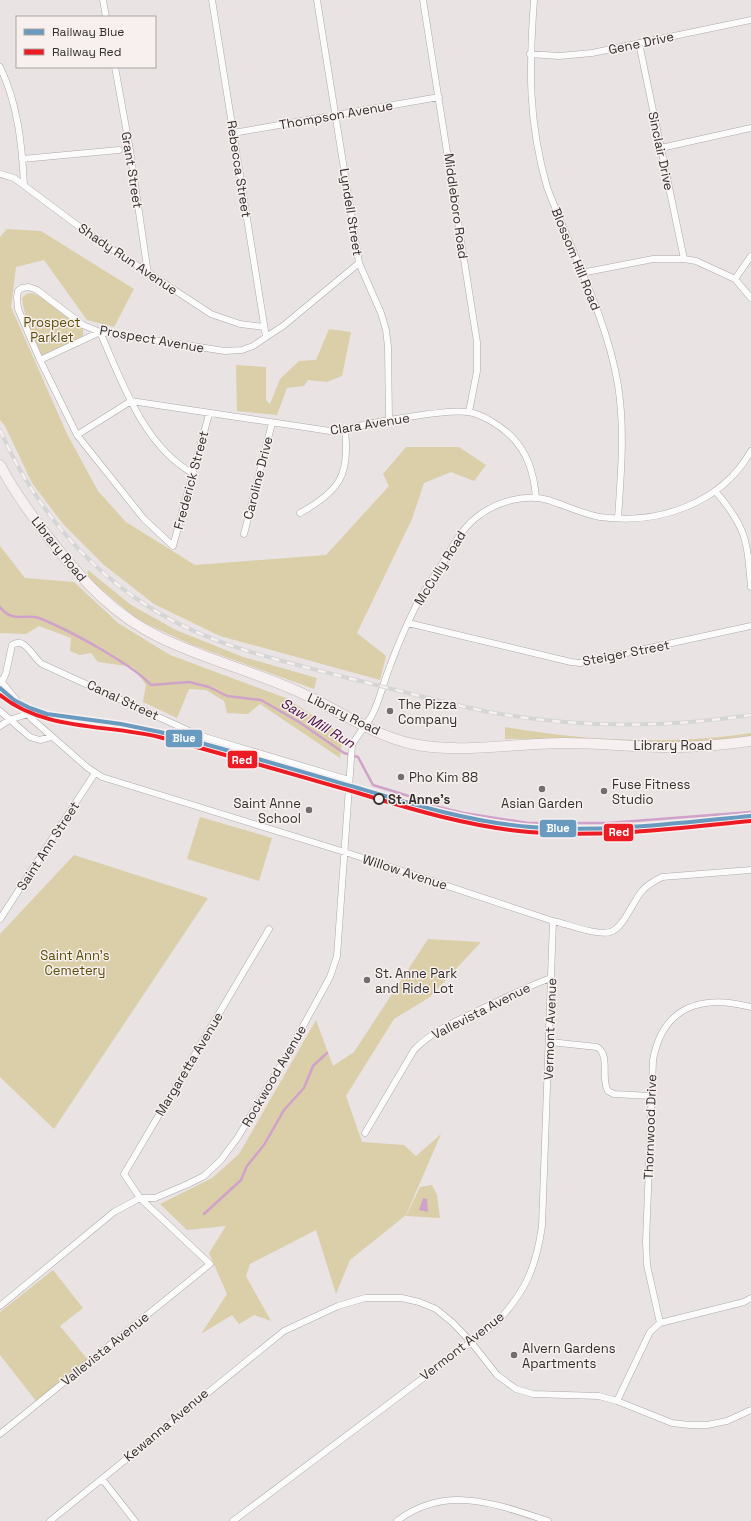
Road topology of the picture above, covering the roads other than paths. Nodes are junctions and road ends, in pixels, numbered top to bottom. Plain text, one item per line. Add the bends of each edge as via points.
1 (103, 0) edge
2 (212, 0) edge
3 (317, 0) edge
4 (422, 0) edge
5 (534, 0) edge
6 (106, 16) edge
7 (751, 20) edge
8 (639, 43) junction
9 (530, 54) junction
10 (0, 67) edge
11 (115, 68) edge
12 (439, 97) junction
13 (336, 115) junction
14 (751, 128) edge
15 (233, 133) junction
16 (661, 148) junction
17 (119, 150) dead end
18 (22, 159) junction
19 (0, 174) edge
20 (24, 186) junction
21 (751, 256) edge
22 (684, 259) junction
23 (359, 263) junction
24 (581, 272) junction
25 (148, 274) junction
26 (736, 279) junction
27 (751, 298) edge
28 (264, 327) junction
29 (100, 332) junction
30 (266, 337) junction
31 (40, 360) junction
32 (131, 402) junction
33 (469, 412) junction
34 (209, 414) junction
35 (388, 420) junction
36 (272, 422) junction
37 (345, 430) junction
38 (77, 435) junction
39 (751, 451) edge
40 (0, 465) edge
41 (194, 474) junction
42 (716, 492) junction
43 (536, 498) junction
44 (300, 513) dead end
45 (618, 518) junction
46 (244, 534) dead end
47 (173, 546) joint
48 (751, 587) edge
49 (408, 623) junction
50 (751, 626) edge
51 (1, 681) edge
52 (0, 711) edge
53 (28, 714) junction
54 (10, 720) junction
55 (0, 726) edge
56 (364, 727) junction
57 (51, 737) junction
58 (751, 741) edge
59 (95, 773) junction
60 (349, 780) junction
61 (344, 852) junction
62 (751, 870) edge
63 (0, 919) edge
64 (553, 921) junction
65 (269, 930) dead end
66 (551, 978) junction
67 (751, 1007) edge
68 (550, 1042) junction
69 (651, 1096) junction
70 (365, 1133) dead end
71 (140, 1198) junction
72 (751, 1298) edge
73 (0, 1306) edge
74 (660, 1323) junction
75 (471, 1342) junction
76 (617, 1401) junction
77 (751, 1410) edge
78 (0, 1434) edge
79 (102, 1479) junction
80 (50, 1521) edge
81 (135, 1521) edge
82 (233, 1521) edge
83 (397, 1521) edge
84 (548, 1521) edge

1 - 6 street
2 - 15 street, Rebecca Street
3 - 13 street, Lyndell Street
4 - 12 street, Middleboro Road
5 - 9 street, Blossom Hill Road
7 - 8 street, Gene Drive
8 - 9 street, Gene Drive via 576,55
8 - 16 street, Sinclair Drive
9 - 24 street, Blossom Hill Road via 530,98 541,165 547,187
10 - 18 street via 12,98 20,132
11 - 25 street, Grant Street
12 - 13 street, Thompson Avenue
12 - 33 street, Middleboro Road via 477,342 477,371
13 - 15 street, Thompson Avenue
13 - 23 street, Lyndell Street
14 - 16 street
15 - 28 street, Rebecca Street
16 - 22 street, Sinclair Drive
17 - 18 street
18 - 20 street
19 - 20 street, Shady Run Avenue via 14,178
20 - 25 street, Shady Run Avenue via 88,234
21 - 26 street
22 - 24 street via 653,259
22 - 26 street via 696,261
23 - 30 street, Prospect Avenue
23 - 35 street, Lyndell Street via 386,330
24 - 45 street, Blossom Hill Road via 602,327 618,384 622,446
25 - 28 street, Shady Run Avenue via 211,314 240,324
26 - 27 street
28 - 30 street, Rebecca Street
29 - 30 street, Prospect Avenue via 225,351 242,350
29 - 31 street
29 - 31 street, Prospect Avenue via 83,325 37,290 22,288 18,291 18,309
29 - 32 street
31 - 38 street, Prospect Avenue
32 - 34 street, Clara Avenue
32 - 38 street
32 - 41 street via 139,417 168,455 179,466
33 - 35 street, Clara Avenue via 448,412
33 - 43 street, Clara Avenue via 503,429 514,440 531,467
34 - 36 street, Clara Avenue
34 - 41 street, Frederick Street
35 - 37 street, Clara Avenue
36 - 37 street, Clara Avenue via 319,431
36 - 46 street, Caroline Drive
37 - 44 street via 347,451 342,475 327,496
38 - 47 street, Prospect Avenue via 144,519
39 - 42 street, McCully Road via 734,475
40 - 56 main road, Library Road via 24,504 79,575 97,594 133,623 179,646 300,692
41 - 47 street, Frederick Street
42 - 45 street, McCully Road via 667,513
42 - 48 street via 734,512 744,535
43 - 45 street, McCully Road via 587,514
43 - 49 street, McCully Road via 498,505 481,514 467,526 414,609
49 - 50 street, Steiger Street via 580,663
49 - 56 street, McCully Road via 382,693
51 - 53 street, Willow Avenue
51 - 60 street, Canal Street via 6,673 10,648 14,643 20,643 25,645 42,664 198,735
52 - 54 street
53 - 54 street
53 - 57 street, Willow Avenue
54 - 55 street
54 - 57 street via 30,737 40,740
56 - 58 main road, Library Road via 413,744 438,747 561,743 695,747
56 - 60 street, Rockwood Avenue via 352,745
57 - 59 street, Willow Avenue
59 - 61 street, Willow Avenue
59 - 63 street, Saint Ann Street
60 - 61 street, Rockwood Avenue
61 - 64 street, Willow Avenue
61 - 71 street, Rockwood Avenue via 341,929 337,956 330,976 291,1048 238,1137 221,1160 204,1176 188,1184 155,1198
62 - 64 street, Willow Avenue via 662,877 651,882 643,890 634,900 620,925 610,932
64 - 66 street, Vermont Avenue
65 - 71 street, Margaretta Avenue via 124,1174
66 - 68 street, Vermont Avenue
66 - 70 street, Vallevista Avenue via 424,1040 414,1050
67 - 69 street, Thornwood Drive via 725,1002 706,1003 674,1016 656,1042 652,1060
68 - 69 street via 597,1047 603,1054 605,1085 608,1091 614,1094
68 - 75 street, Vermont Avenue via 542,1226 534,1265 513,1306
69 - 74 street, Thornwood Drive via 646,1242 647,1265
71 - 73 street, Rockwood Avenue via 114,1212
71 - 78 street, Vallevista Avenue via 210,1264
72 - 74 street via 744,1302
74 - 76 street via 650,1332
75 - 76 street, Kewanna Avenue via 497,1375 516,1389 532,1394 587,1395
75 - 79 street, Kewanna Avenue via 436,1309 419,1302 385,1297 350,1301 284,1331
75 - 82 street, Vermont Avenue
76 - 77 street, Kewanna Avenue via 665,1421 690,1425 727,1421
79 - 80 street, Kewanna Avenue
79 - 81 street
83 - 84 street via 422,1507 458,1499 479,1500

